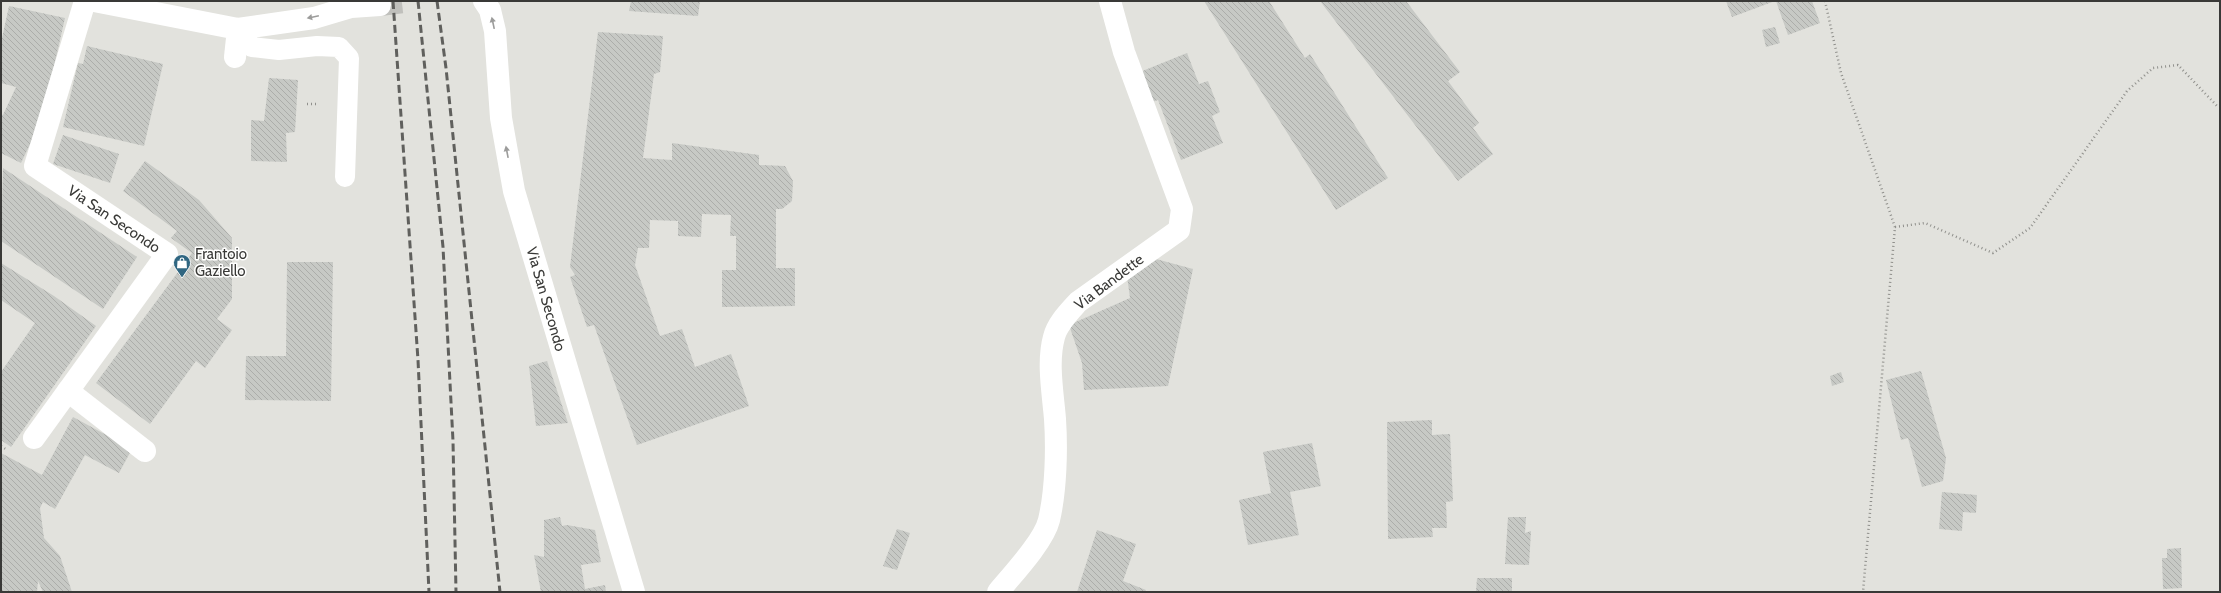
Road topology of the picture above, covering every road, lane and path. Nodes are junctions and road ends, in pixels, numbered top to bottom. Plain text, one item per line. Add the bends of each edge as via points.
1 (85, 1) edge
2 (94, 1) edge
3 (484, 1) edge
4 (1110, 1) edge
5 (1825, 1) edge
6 (351, 4) edge
7 (380, 5) dead end
8 (238, 29) junction
9 (235, 57) dead end
10 (2220, 107) edge
11 (345, 177) dead end
12 (1895, 228) junction
13 (68, 391) junction
14 (34, 438) dead end
15 (145, 451) dead end
16 (634, 592) edge
17 (998, 592) edge
18 (1863, 592) edge

1 - 13 street, Via San Secondo via 35,166 167,254
2 - 8 street
16 -> 3 street, Via San Secondo via 514,190 501,118 495,31 490,10
4 - 17 street, Via Bandette via 1124,52 1182,209 1179,230 1078,302 1066,315 1054,336 1051,382 1055,420 1054,484 1049,521 1036,545
5 - 12 path via 1841,74
6 - 7 street
6 -> 8 street via 314,18
8 - 9 street
8 - 11 lane via 252,47 279,50 317,46 339,47 349,58
10 - 12 path via 2178,65 2152,68 2127,91 2030,228 1993,253 1925,223
12 - 18 path
13 - 14 street, Via San Secondo
13 - 15 street

